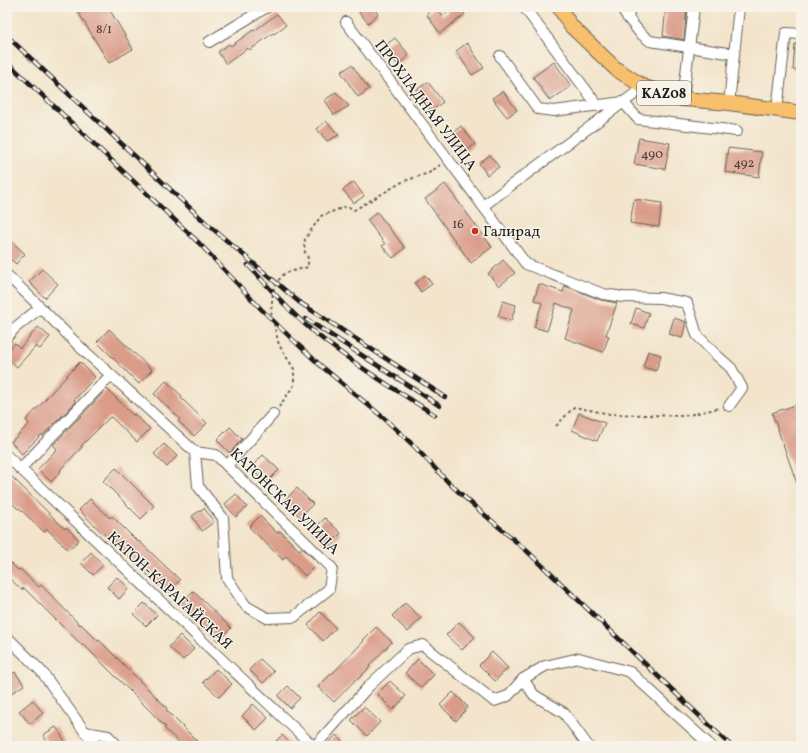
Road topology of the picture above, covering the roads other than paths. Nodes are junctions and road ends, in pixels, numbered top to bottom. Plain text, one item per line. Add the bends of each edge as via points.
1 (267, 7) edge
2 (524, 7) edge
3 (559, 7) edge
4 (621, 7) edge
5 (630, 7) edge
6 (694, 7) edge
7 (739, 7) edge
8 (628, 18) junction
9 (346, 22) dead end
10 (801, 34) edge
11 (210, 42) dead end
12 (689, 48) junction
13 (734, 54) junction
14 (500, 56) dead end
15 (644, 87) junction
16 (683, 99) junction
17 (623, 102) junction
18 (728, 103) junction
19 (598, 106) junction
20 (777, 110) junction
21 (801, 113) edge
22 (737, 131) dead end
23 (483, 206) junction
24 (7, 275) edge
25 (40, 308) junction
26 (7, 337) edge
27 (111, 375) junction
28 (729, 406) road end
29 (273, 414) road end
30 (195, 452) junction
31 (7, 456) edge
32 (227, 466) junction
33 (20, 469) junction
34 (7, 637) edge
35 (523, 679) junction
36 (85, 732) junction
37 (97, 746) edge
38 (118, 746) edge
39 (314, 746) edge
40 (588, 746) edge
41 (711, 746) edge

1 - 11 street
2 - 19 street
3 - 15 highway, KAZ08 via 571,26 616,69
4 - 8 street
5 - 8 street
6 - 12 street
7 - 13 street
8 - 12 street via 650,41
9 - 23 street, ПРОХЛАДНАЯ УЛИЦА
10 - 20 street via 786,33
12 - 13 street
12 - 16 street
13 - 18 street
14 - 19 street via 538,108 554,111
15 - 16 highway, KAZ08
15 - 17 street
16 - 18 highway, KAZ08
17 - 19 street
17 - 22 street via 638,119
17 - 23 street
18 - 20 highway, KAZ08
20 - 21 highway, KAZ08
23 - 28 street, ПРОХЛАДНАЯ УЛИЦА via 526,264 603,294 660,298 687,303 697,335 731,368 742,388
24 - 25 street
25 - 26 street
25 - 27 street
27 - 30 street
27 - 33 street
29 - 32 street
30 - 32 street, КАТОНСКАЯ УЛИЦА via 216,455
30 - 32 street, КАТОНСКАЯ УЛИЦА via 198,486 223,518 227,578 246,606 267,618 294,618 329,589 332,568
31 - 33 street, КАТОН-КАРАГАЙСКАЯ
33 - 39 street, КАТОН-КАРАГАЙСКАЯ
34 - 36 street via 42,672
35 - 39 street via 508,696 494,701 423,645 408,649 369,686
35 - 40 street via 534,695 564,713
35 - 41 street via 545,666 579,658 630,672
36 - 37 street
36 - 38 street via 108,736

